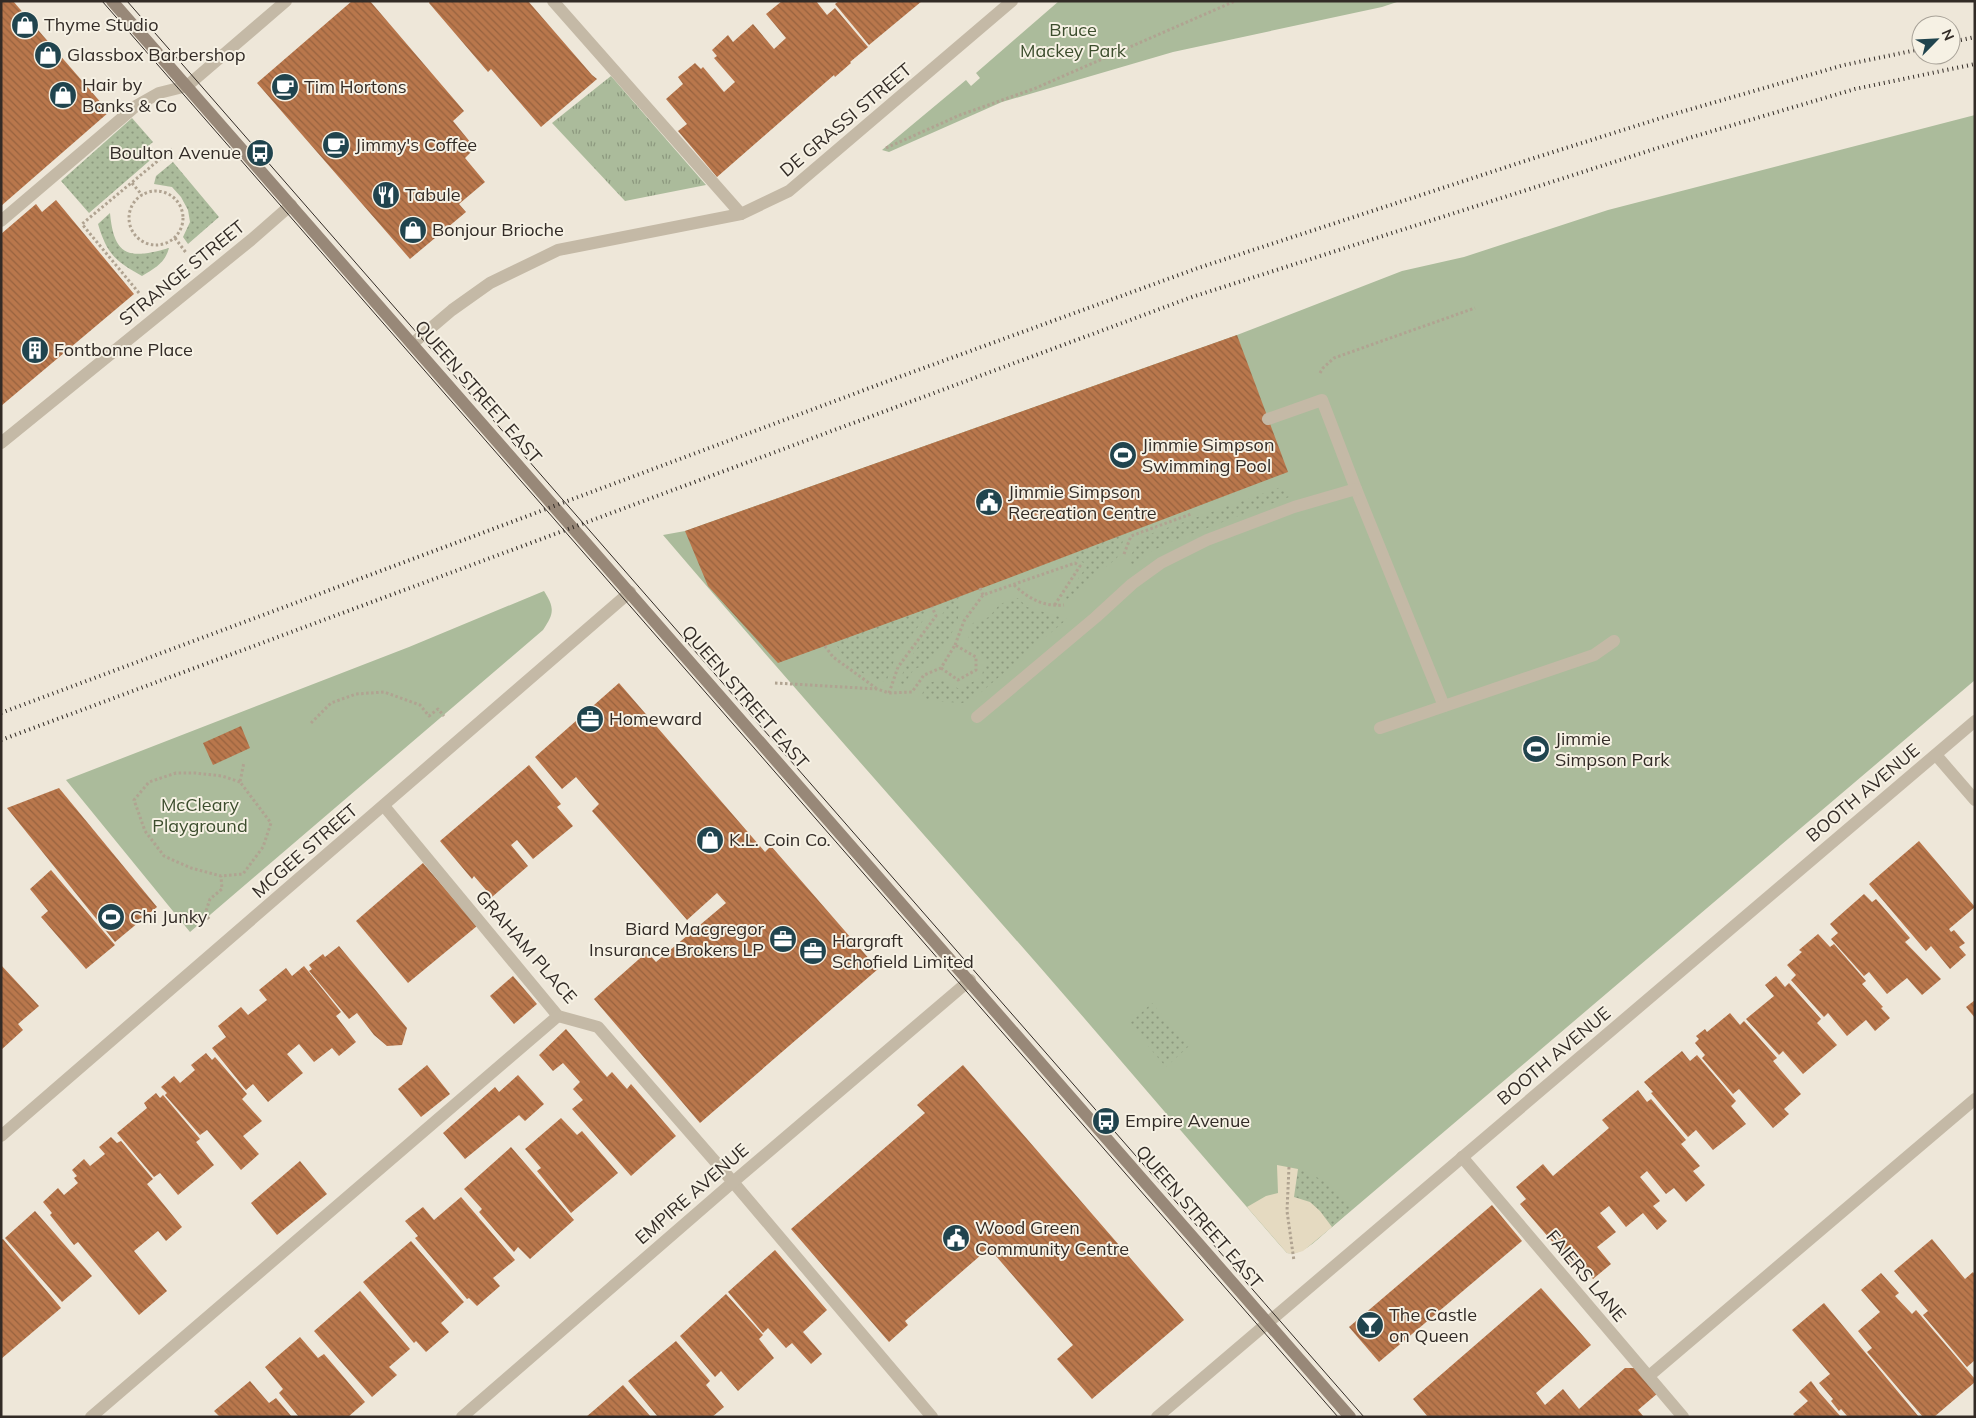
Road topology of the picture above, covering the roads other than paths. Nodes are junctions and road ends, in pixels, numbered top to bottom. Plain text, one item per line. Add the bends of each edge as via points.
1 (112, 1) edge
2 (286, 1) edge
3 (553, 1) edge
4 (1012, 1) edge
5 (187, 86) junction
6 (291, 205) junction
7 (741, 214) junction
8 (1, 220) edge
9 (412, 344) junction
10 (1268, 419) dead end
11 (1, 443) edge
12 (1356, 489) junction
13 (630, 592) junction
14 (1614, 641) dead end
15 (1444, 706) junction
16 (977, 717) dead end
17 (1975, 721) edge
18 (1380, 728) dead end
19 (1936, 755) junction
20 (1975, 800) edge
21 (384, 806) junction
22 (970, 980) junction
23 (558, 1016) junction
24 (1975, 1099) edge
25 (1, 1136) edge
26 (1462, 1157) junction
27 (733, 1182) junction
28 (1267, 1322) junction
29 (1649, 1376) junction
30 (92, 1417) edge
31 (462, 1417) edge
32 (932, 1417) edge
33 (1157, 1417) edge
34 (1350, 1417) edge
35 (1684, 1417) edge

1 - 5 main road, QUEEN STREET EAST
2 - 5 street
3 - 7 street
4 - 7 street, DE GRASSI STREET via 790,191
5 - 6 main road, QUEEN STREET EAST
5 - 8 street via 159,93 136,106
6 - 9 main road, QUEEN STREET EAST
6 - 11 street, STRANGE STREET
7 - 9 street, DE GRASSI STREET via 558,250 490,283
9 - 13 main road, QUEEN STREET EAST
10 - 12 street via 1322,400
12 - 15 street
12 - 16 street via 1294,507 1216,536 1161,563 1132,584
13 - 21 street, MCGEE STREET
13 - 22 main road, QUEEN STREET EAST
14 - 15 street via 1594,655
15 - 18 street
17 - 19 street, BOOTH AVENUE
19 - 20 street
19 - 26 street, BOOTH AVENUE
21 - 23 street, GRAHAM PLACE
21 - 25 street, MCGEE STREET
22 - 27 street, EMPIRE AVENUE
22 - 28 main road, QUEEN STREET EAST
23 - 27 street, GRAHAM PLACE via 598,1027
23 - 30 street
24 - 29 street
26 - 28 street, BOOTH AVENUE
26 - 29 street, FAIERS LANE
27 - 31 street, EMPIRE AVENUE
27 - 32 street, GRAHAM PLACE
28 - 33 street, BOOTH AVENUE
28 - 34 main road, QUEEN STREET EAST
29 - 35 street, FAIERS LANE

